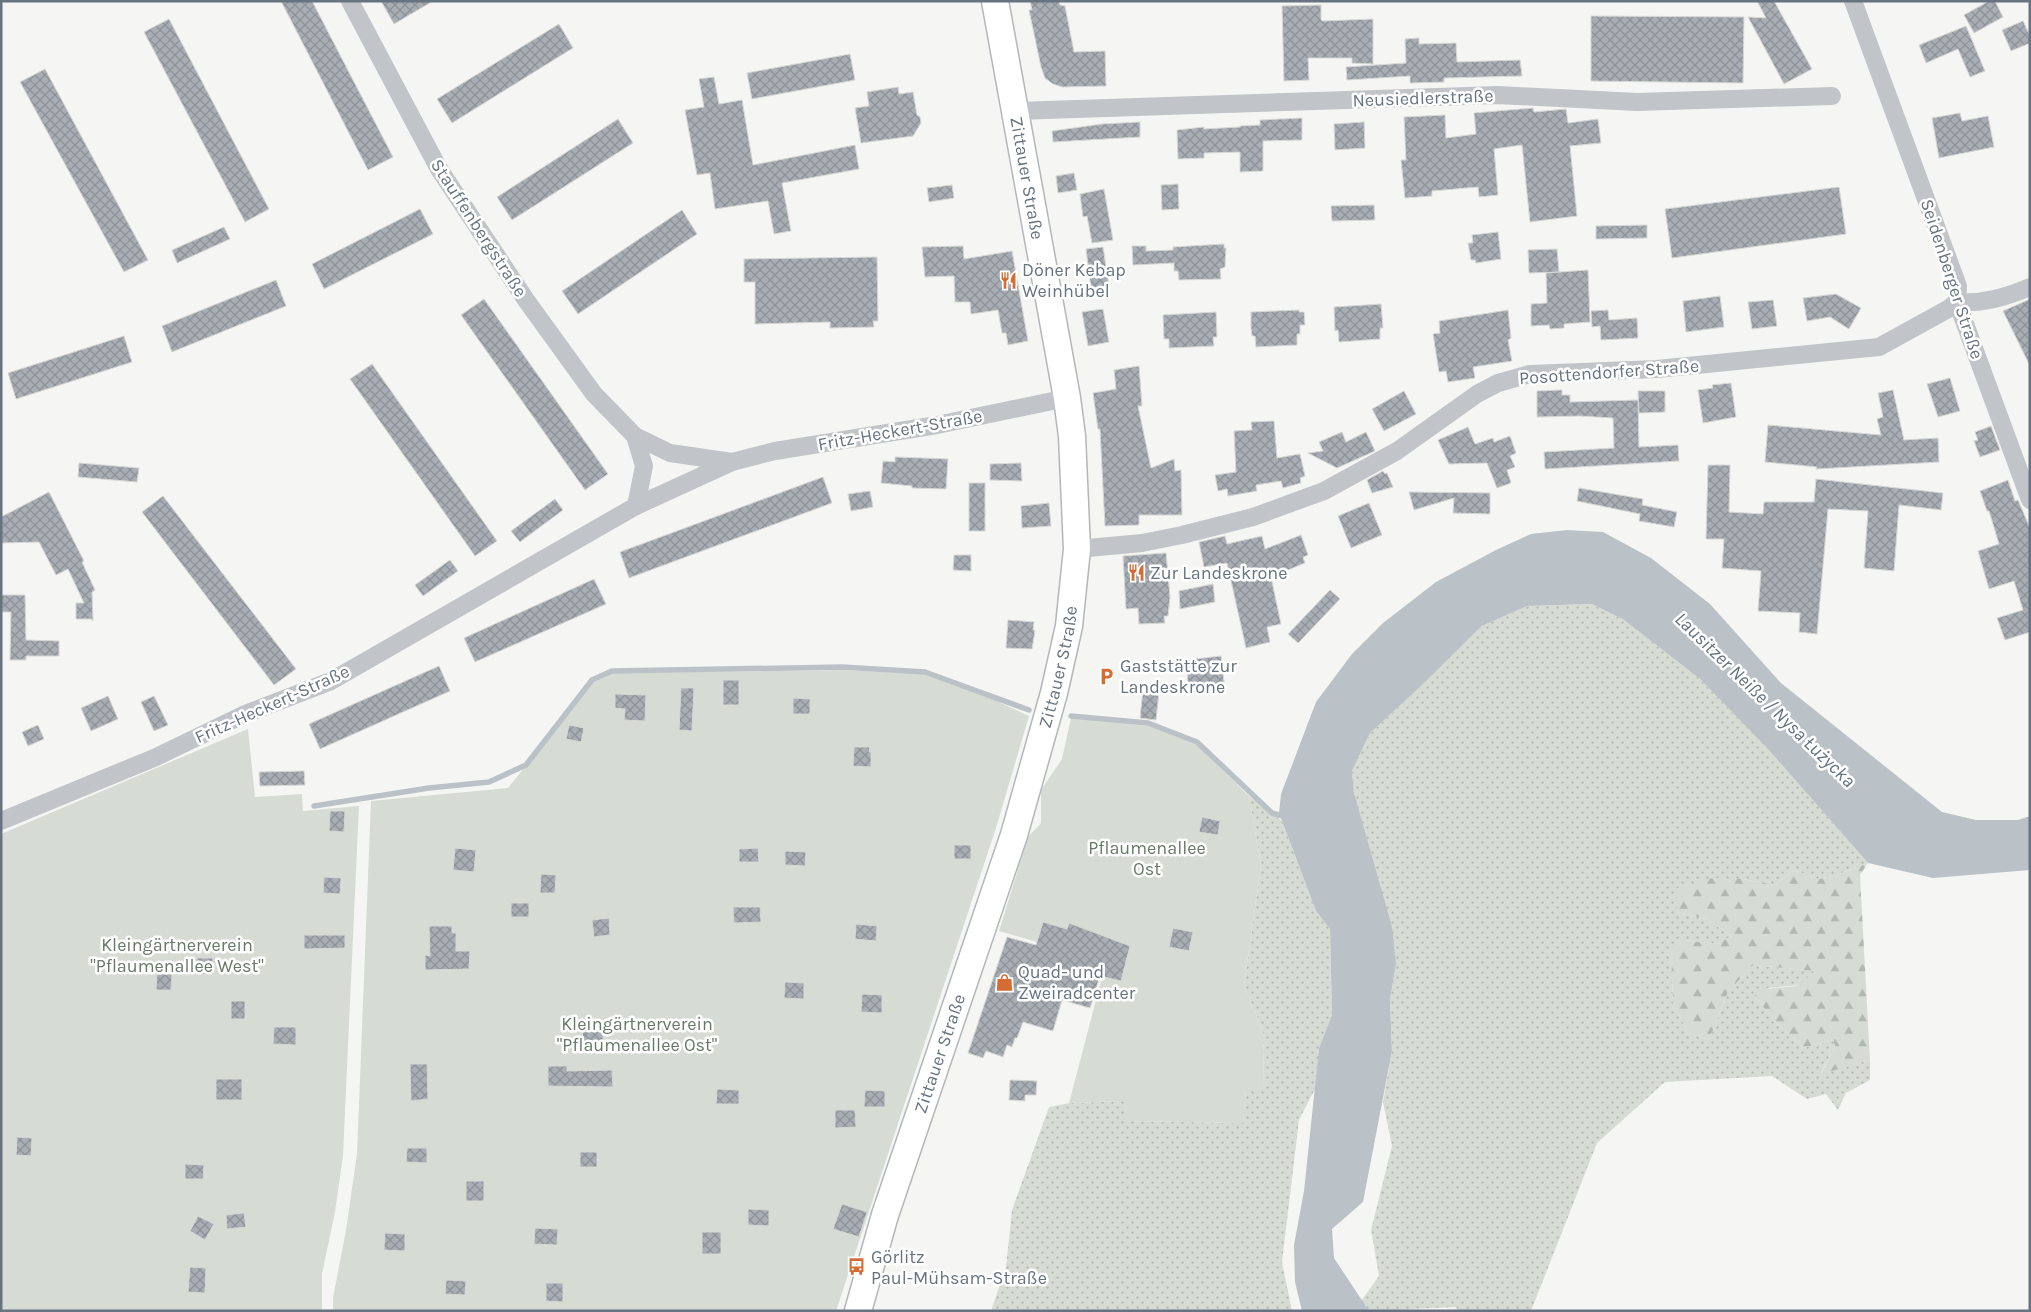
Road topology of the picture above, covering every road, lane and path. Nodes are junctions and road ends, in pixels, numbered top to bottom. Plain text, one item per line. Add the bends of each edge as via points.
1 (350, 1) edge
2 (995, 1) edge
3 (1854, 1) edge
4 (1832, 96) dead end
5 (1015, 112) junction
6 (2030, 287) edge
7 (1957, 302) junction
8 (1068, 398) junction
9 (635, 436) junction
10 (732, 462) junction
11 (2030, 500) edge
12 (636, 506) junction
13 (1077, 549) junction
14 (1, 821) edge
15 (858, 1311) edge

1 - 9 street, Stauffenbergstraße via 439,168 594,394
2 - 5 main road, Zittauer Straße
3 - 7 street, Seidenberger Straße via 1958,286
4 - 5 street, Neusiedlerstraße via 1637,102 1498,95
5 - 8 main road, Zittauer Straße
6 - 7 street via 1994,300
7 - 11 street, Seidenberger Straße
7 - 13 street, Posottendorfer Straße via 1879,347 1657,369 1530,374 1498,383 1477,394 1397,451 1324,491 1254,518 1182,535
8 - 10 street, Fritz-Heckert-Straße via 937,426 775,451
8 - 13 main road, Zittauer Straße
9 - 10 street, Fritz-Heckert-Straße via 670,453
9 - 12 street via 644,466
10 - 12 street, Fritz-Heckert-Straße
12 - 14 street, Fritz-Heckert-Straße via 331,681 243,715 154,758
13 - 15 main road, Zittauer Straße via 1065,645 1014,835 885,1215

